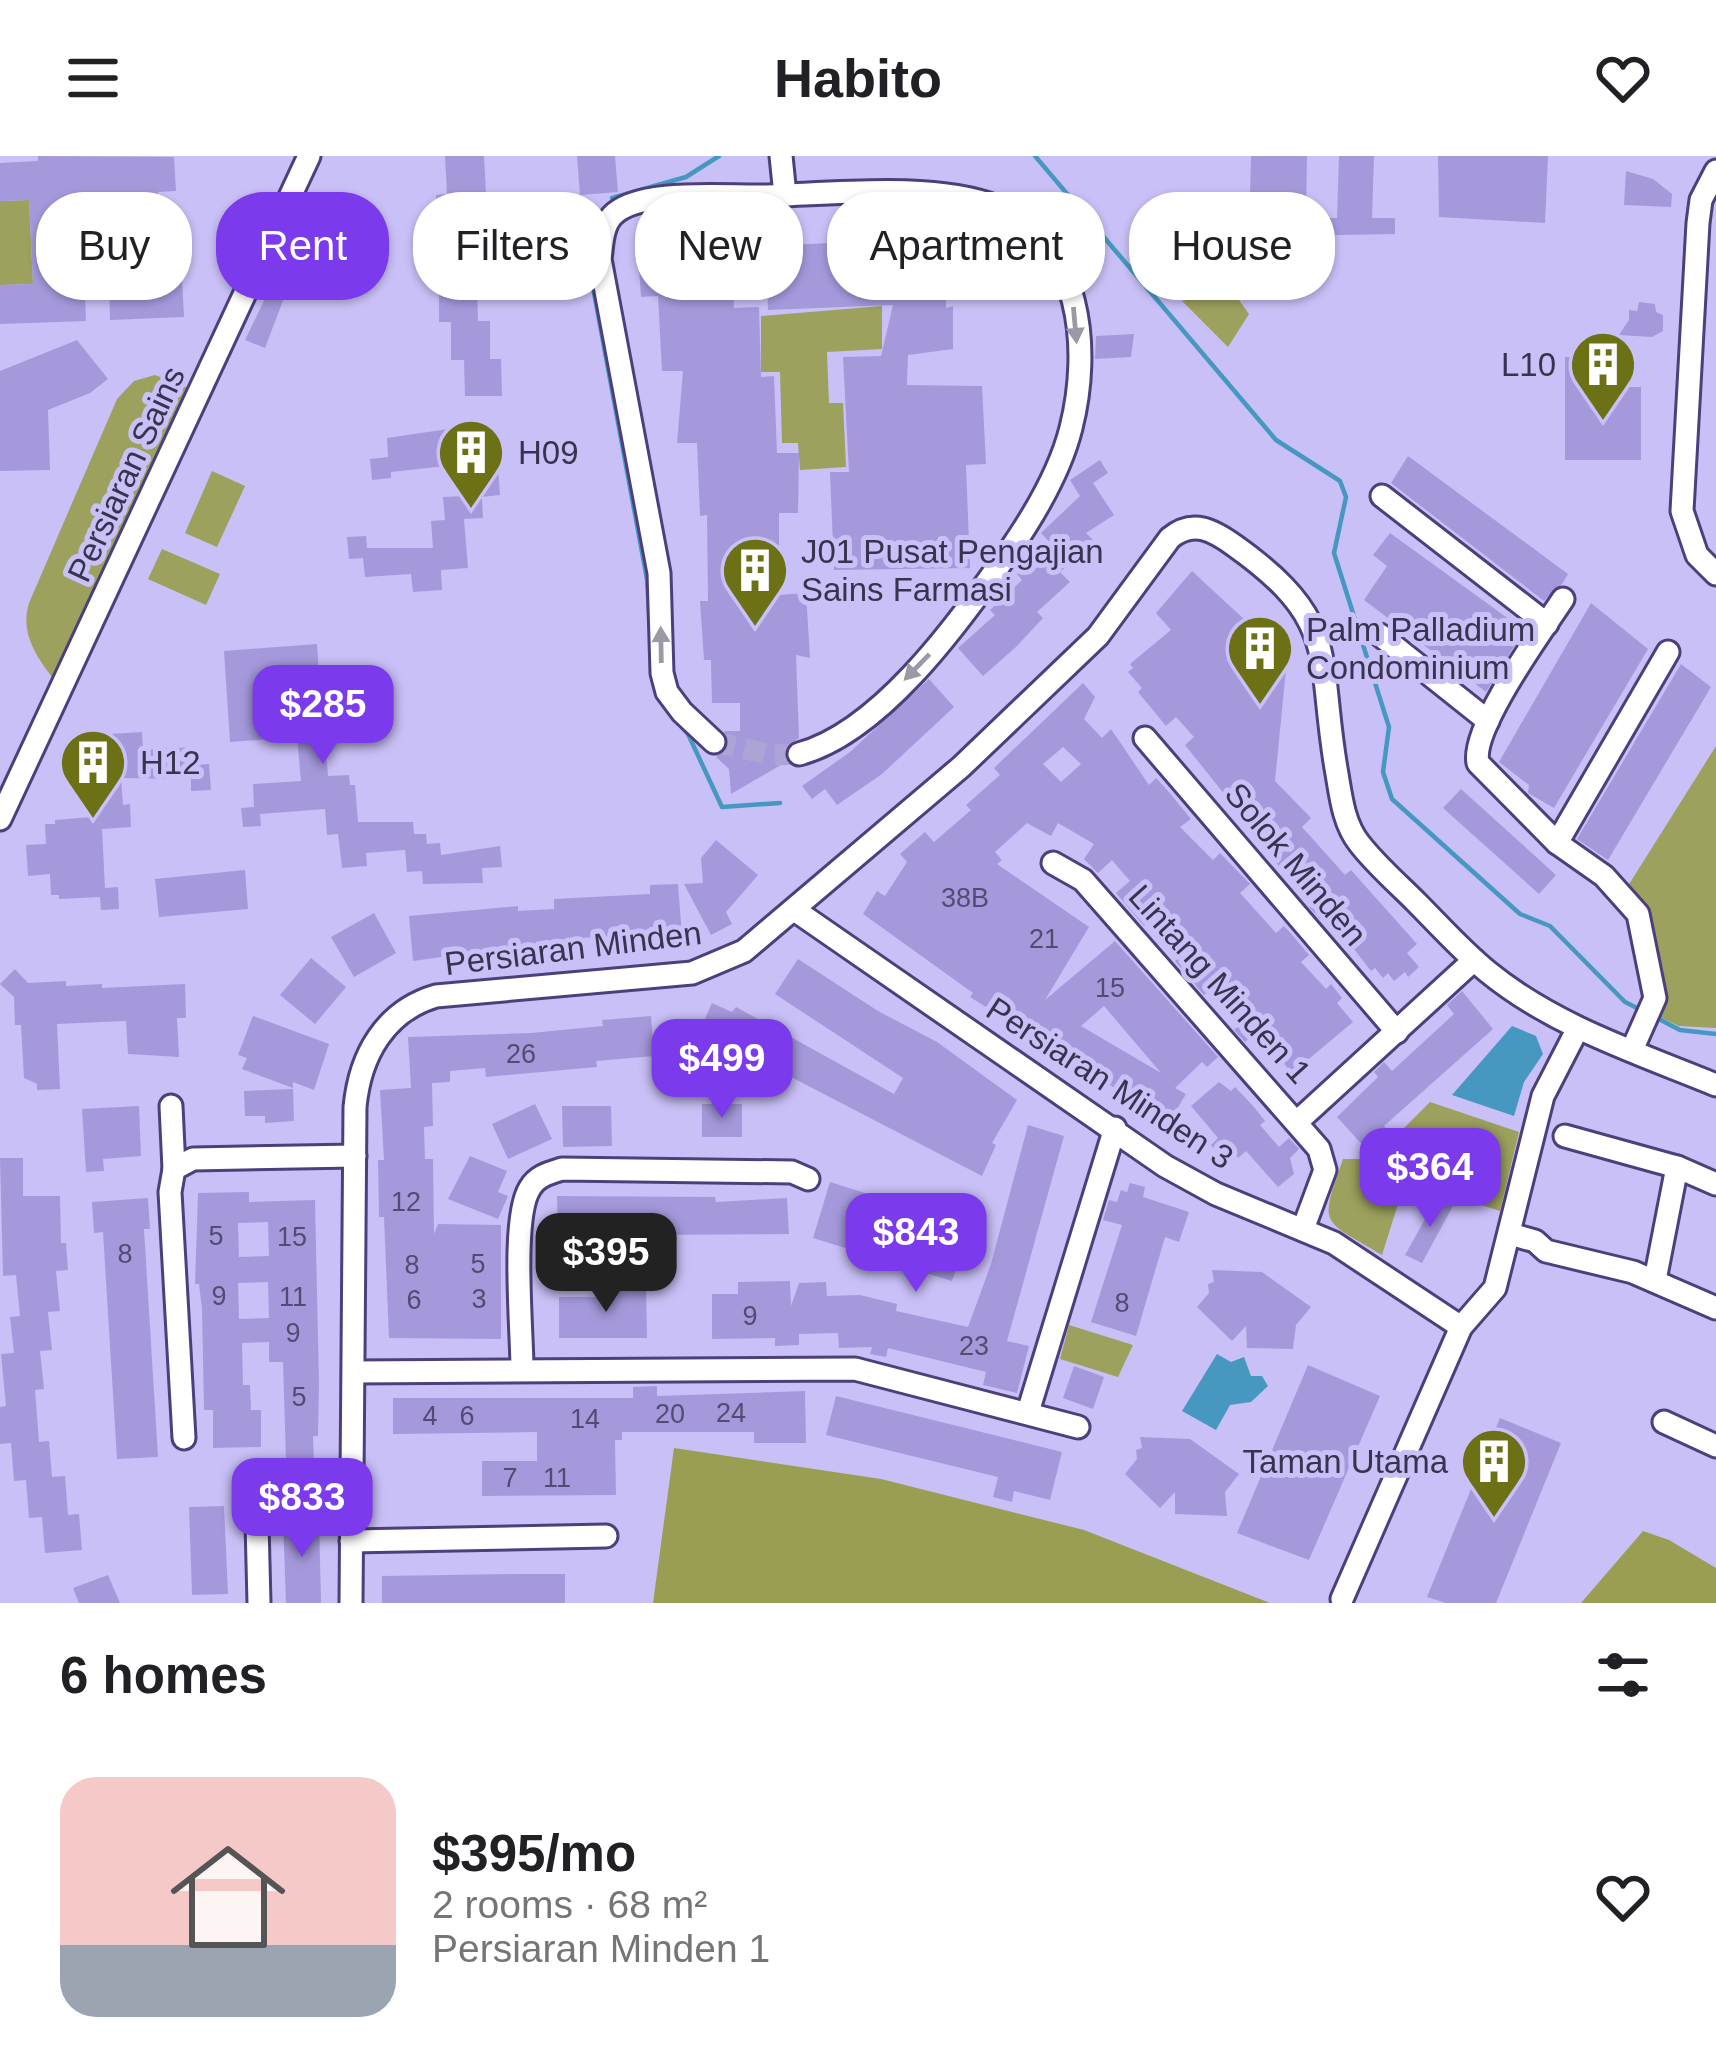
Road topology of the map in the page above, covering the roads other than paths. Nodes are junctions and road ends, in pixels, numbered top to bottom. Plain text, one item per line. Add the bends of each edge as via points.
1 (310, 156) edge
2 (781, 156) edge
3 (1716, 171) edge
4 (785, 192) edge
5 (803, 196) edge
6 (635, 203) edge
7 (1382, 496) dead end
8 (1716, 574) edge
9 (1563, 599) dead end
10 (1547, 624) junction
11 (1380, 635) dead end
12 (1668, 652) dead end
13 (1488, 721) junction
14 (1145, 738) dead end
15 (714, 742) tunnel mouth
16 (799, 754) tunnel mouth
17 (0, 819) edge
18 (1557, 843) junction
19 (1053, 863) dead end
20 (796, 910) junction
21 (1474, 960) junction
22 (1578, 1028) junction
23 (1397, 1031) junction
24 (1635, 1042) junction
25 (1716, 1085) edge
26 (172, 1106) dead end
27 (1298, 1121) junction
28 (1115, 1128) junction
29 (1565, 1136) dead end
30 (355, 1156) junction
31 (1677, 1167) junction
32 (175, 1168) junction
33 (808, 1179) dead end
34 (1716, 1184) edge
35 (1303, 1228) junction
36 (1508, 1244) junction
37 (1654, 1280) junction
38 (1716, 1307) edge
39 (1461, 1327) junction
40 (522, 1370) junction
41 (354, 1372) junction
42 (1028, 1412) junction
43 (1664, 1422) dead end
44 (1078, 1427) dead end
45 (184, 1438) dead end
46 (1716, 1447) edge
47 (256, 1483) dead end
48 (606, 1535) dead end
49 (351, 1541) junction
50 (1342, 1599) dead end
51 (259, 1603) edge
52 (351, 1603) edge

1 - 17 street, Persiaran Sains
2 - 4 street
3 - 8 street via 1698,223 1682,511 1696,555
5 -> 16 street via 933,195 998,208 1054,249 1070,282 1077,340 1071,429 1026,527 955,627 892,692 830,743
15 -> 6 street via 682,712 662,673 660,581 600,259 613,215
7 - 10 street
9 - 10 street
10 - 13 street
11 - 13 street
12 - 18 street
13 - 18 street via 1478,764
14 - 23 street, Solok Minden
18 - 24 street via 1604,876 1638,914 1654,979 1652,1007
19 - 27 street, Lintang Minden 1 via 1083,880
20 - 21 street, Persiaran Minden via 1098,636 1169,538 1206,528 1302,604 1323,659 1351,830
20 - 28 street, Persiaran Minden 3
20 - 30 street, Persiaran Minden via 744,951 692,973 462,992 403,1010 362,1071
21 - 22 street
21 - 23 street
22 - 24 street
22 - 36 street via 1544,1096
23 - 27 street
24 - 25 street
26 - 32 street
27 - 35 street, Lintang Minden 1 via 1325,1160
28 - 35 street, Persiaran Minden 3 via 1200,1186
28 - 42 street
29 - 31 street
30 - 32 street via 193,1159
30 - 41 street, Persiaran Minden
31 - 34 street
31 - 37 street
32 - 45 street
33 - 40 street via 792,1172 562,1169 533,1181 522,1209
35 - 39 street, Persiaran Minden 3
36 - 37 street via 1529,1258 1546,1251
36 - 39 street via 1495,1288
37 - 38 street
39 - 50 street
40 - 41 street
40 - 42 street via 855,1369
41 - 49 street, Persiaran Minden
42 - 44 street
43 - 46 street
47 - 51 street
48 - 49 street
49 - 52 street, Persiaran Minden

